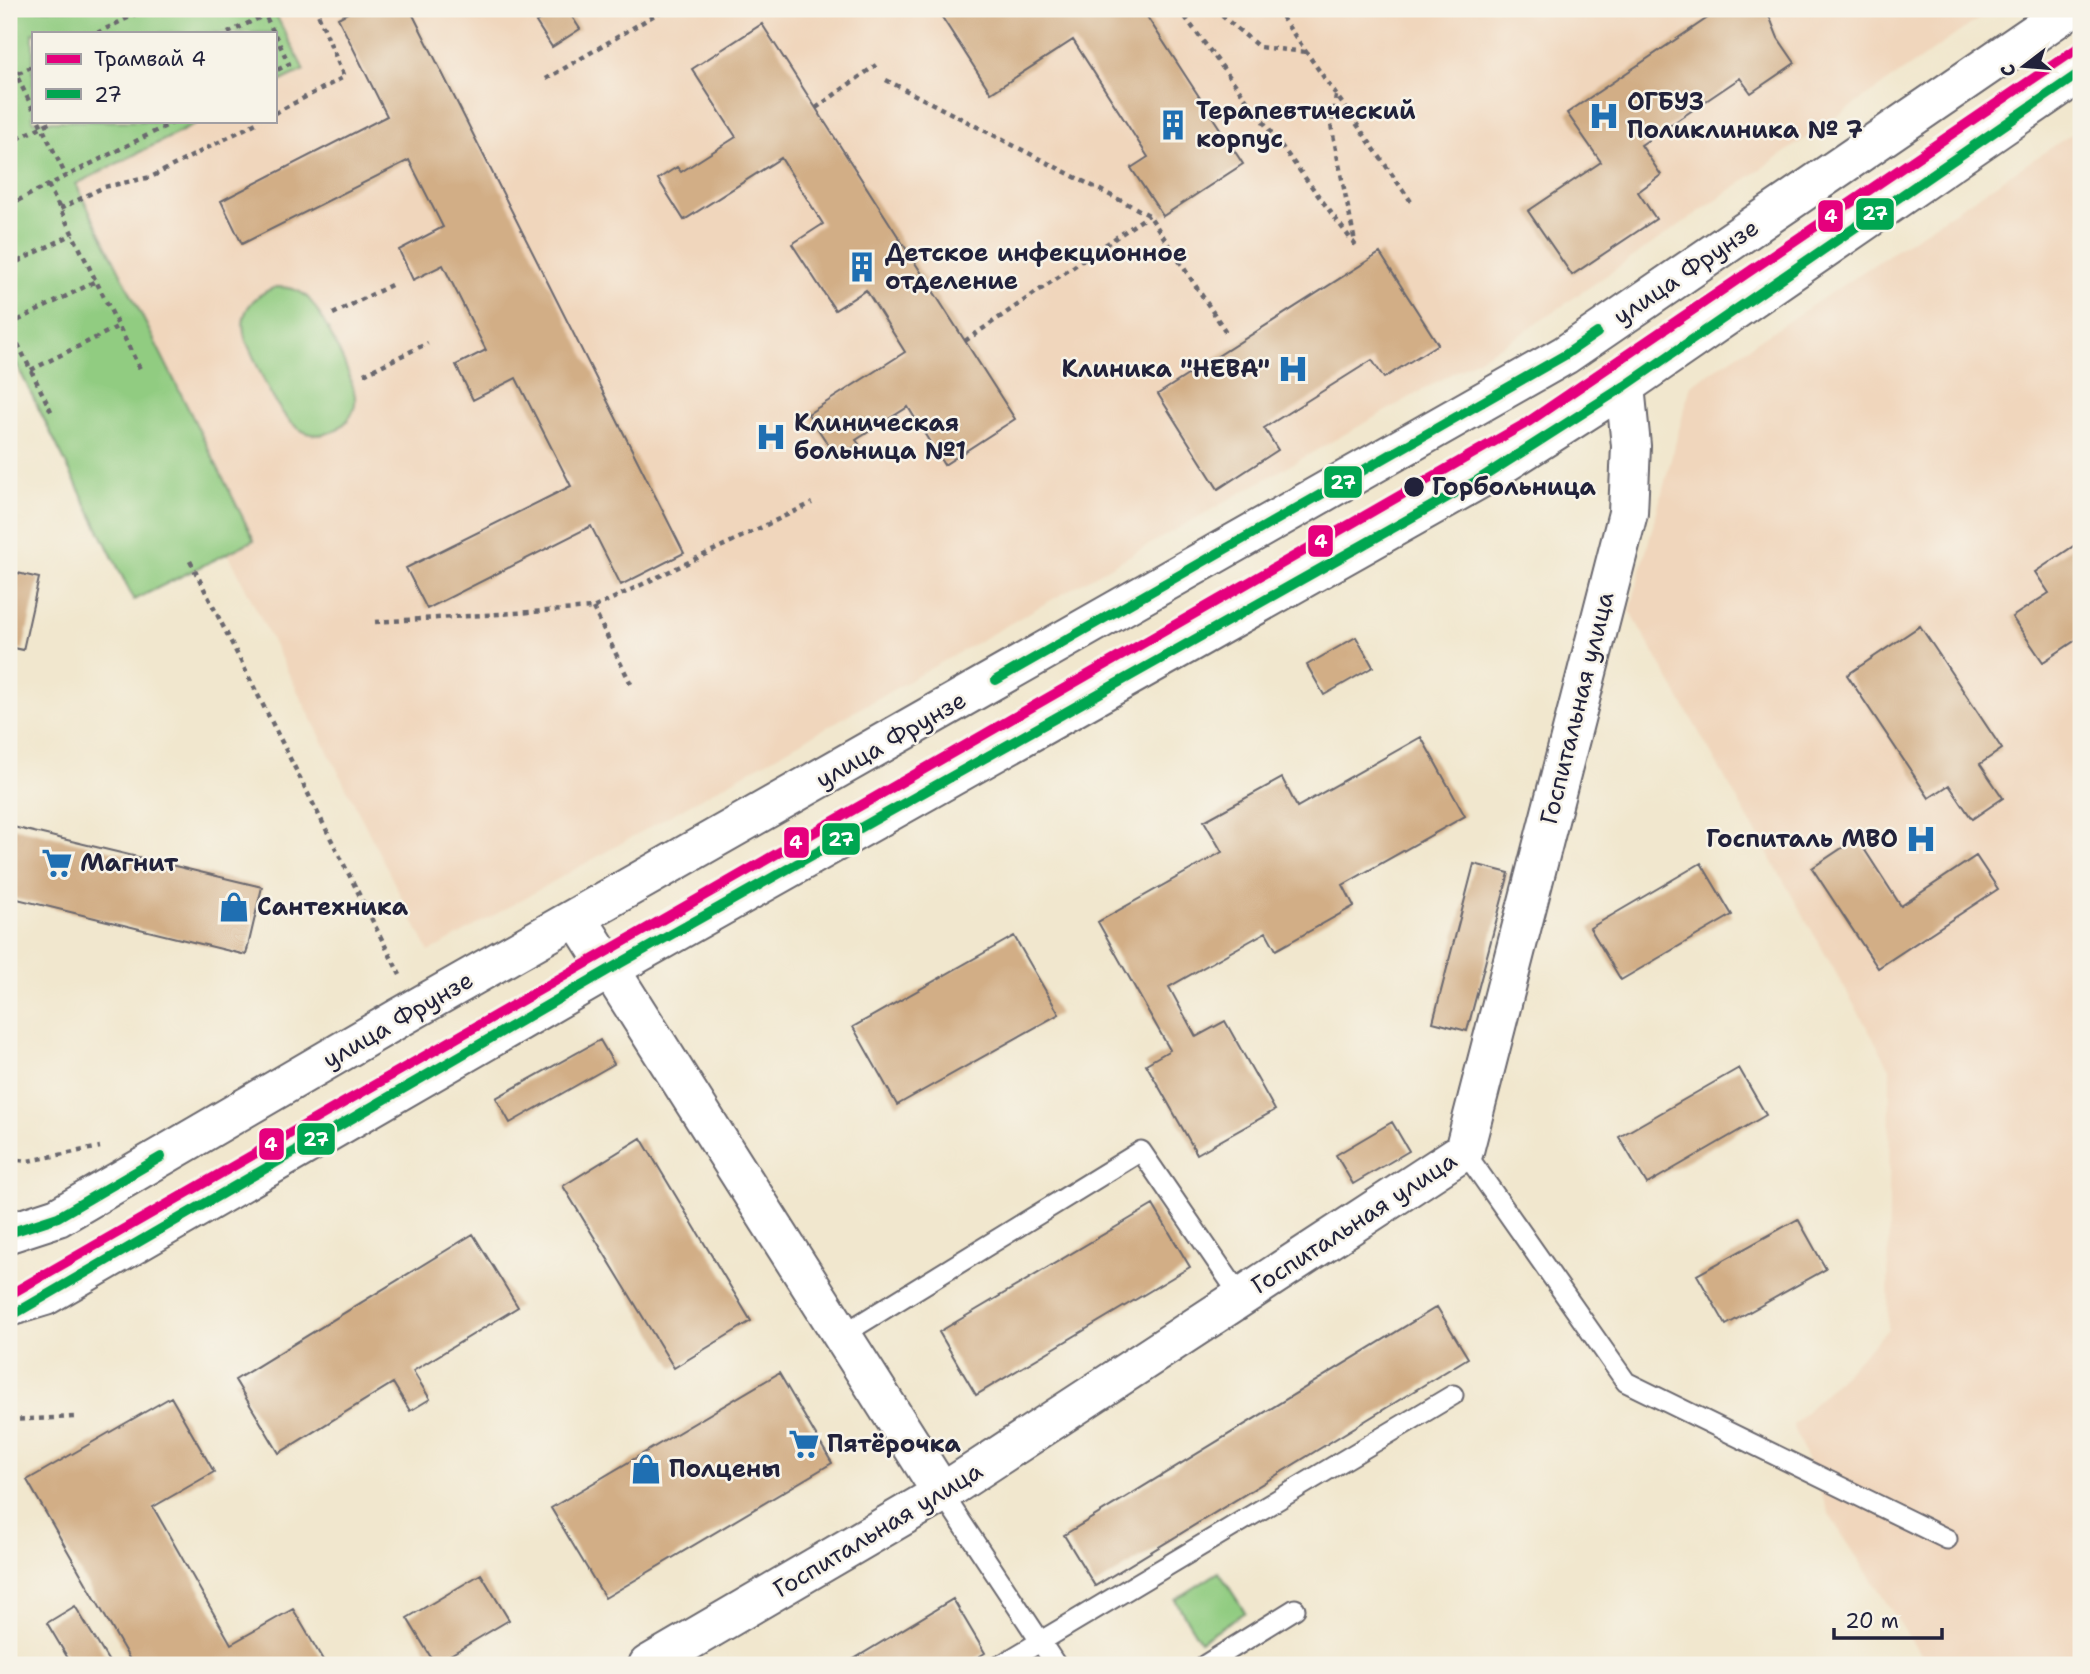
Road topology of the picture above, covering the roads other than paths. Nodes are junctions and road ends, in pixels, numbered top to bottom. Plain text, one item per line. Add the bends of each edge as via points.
1 (2070, 9) edge
2 (2081, 72) edge
3 (1625, 386) junction
4 (578, 919) junction
5 (610, 969) junction
6 (1464, 1151) junction
7 (9, 1233) edge
8 (1241, 1297) junction
9 (9, 1307) edge
10 (842, 1335) junction
11 (1453, 1395) dead end
12 (943, 1493) junction
13 (1947, 1539) dead end
14 (1294, 1609) dead end
15 (1040, 1642) junction
16 (649, 1665) edge
17 (1001, 1665) edge
18 (1056, 1665) edge
19 (1205, 1665) edge

1 - 4 main road, улица Фрунзе via 1565,355
2 - 3 main road
3 - 5 main road via 1478,480
3 - 6 main road, Госпитальная улица via 1630,446 1628,513
4 - 5 main road
4 - 7 main road, улица Фрунзе via 58,1217
5 - 9 main road via 45,1296
5 - 10 main road
6 - 8 main road, Госпитальная улица
6 - 13 lane via 1626,1382
8 - 10 lane via 1140,1151
8 - 12 main road, Госпитальная улица
10 - 12 main road
11 - 15 lane
12 - 15 lane
12 - 16 main road, Госпитальная улица
14 - 19 lane
15 - 17 lane
15 - 18 lane

